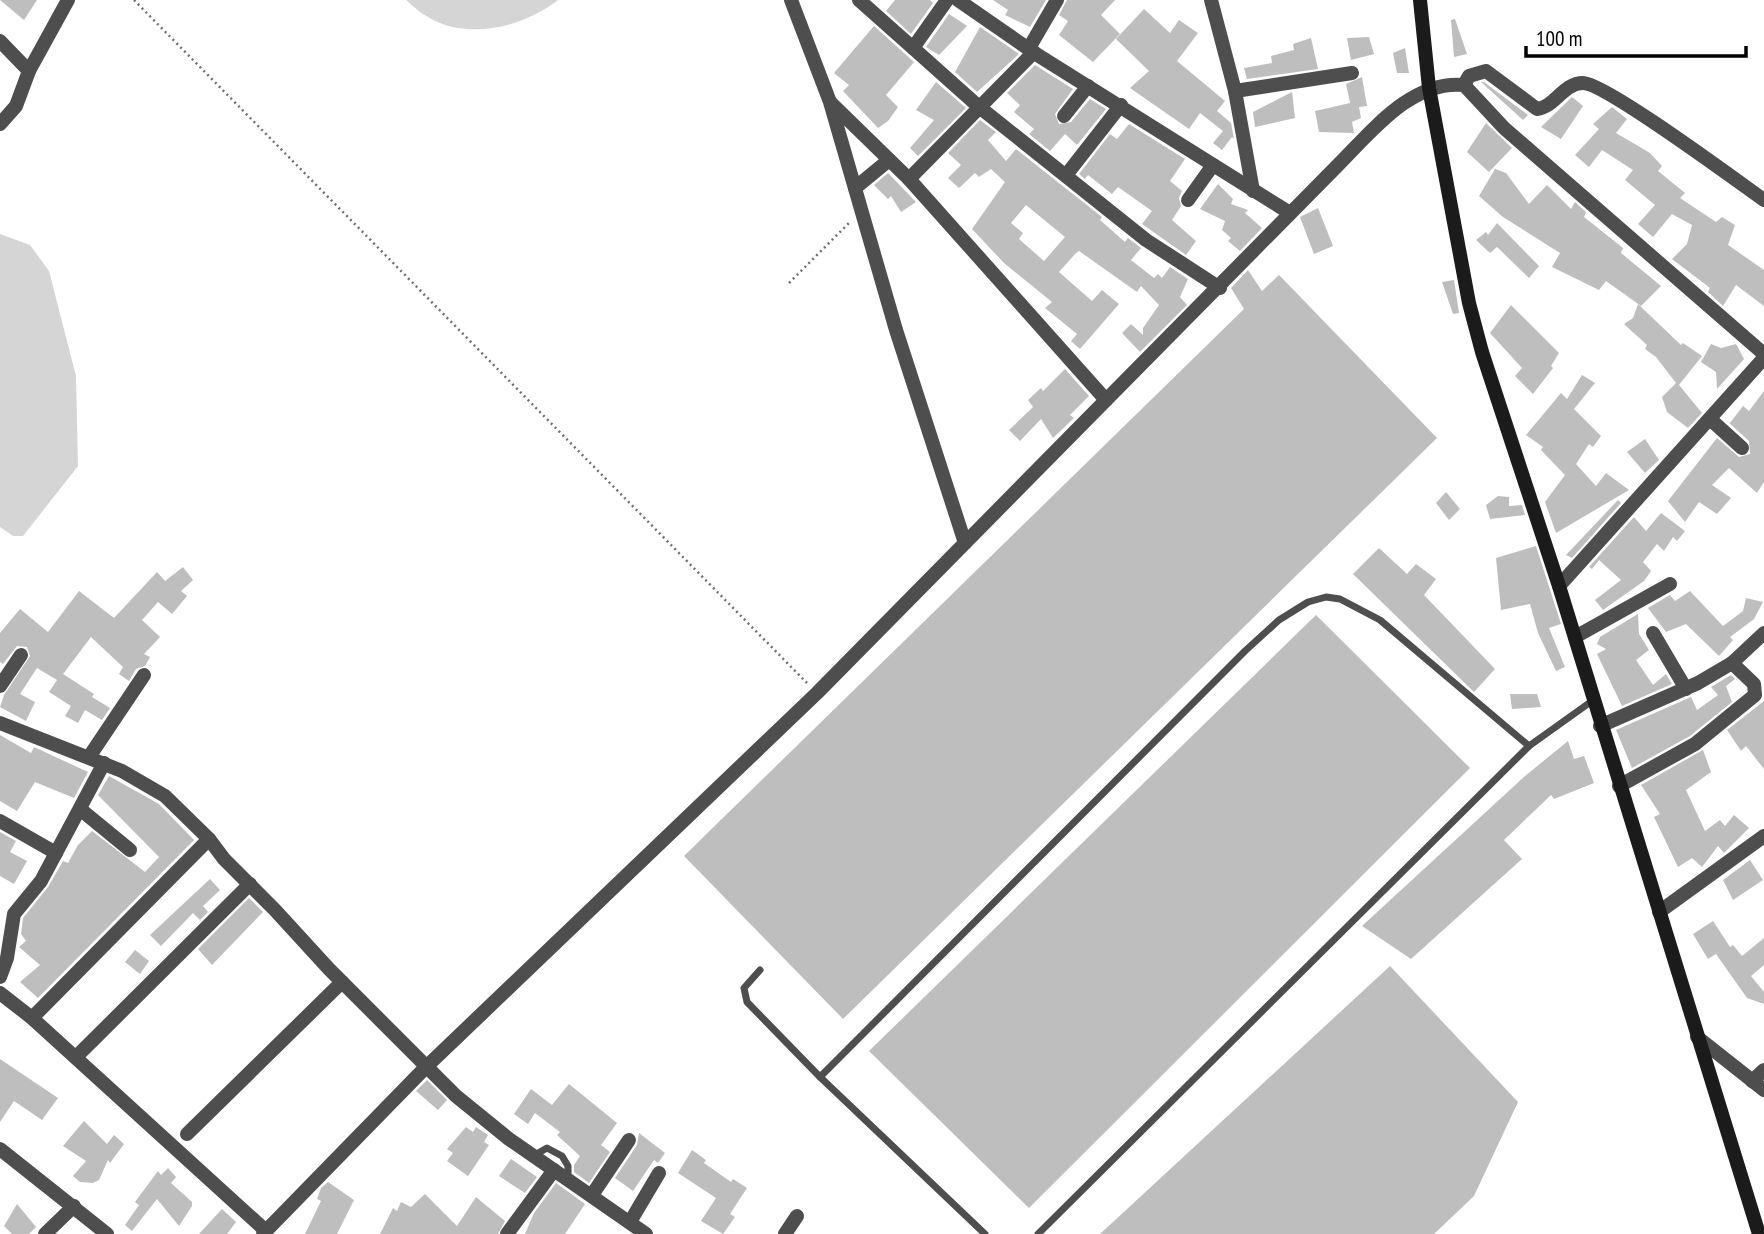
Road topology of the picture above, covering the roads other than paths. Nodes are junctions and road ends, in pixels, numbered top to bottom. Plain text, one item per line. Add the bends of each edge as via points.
1 (68, 0) edge
2 (791, 0) edge
3 (859, 0) edge
4 (947, 0) edge
5 (958, 0) edge
6 (1057, 0) edge
7 (1211, 0) edge
8 (1420, 0) edge
9 (0, 41) edge
10 (913, 48) junction
11 (1031, 50) junction
12 (29, 71) junction
13 (1352, 73) dead end
14 (1464, 85) junction
15 (1088, 86) junction
16 (1426, 90) junction
17 (1235, 91) junction
18 (830, 102) junction
19 (1121, 105) junction
20 (978, 106) junction
21 (1064, 116) dead end
22 (0, 124) edge
23 (889, 160) junction
24 (1213, 165) junction
25 (1067, 174) junction
26 (908, 179) junction
27 (855, 188) junction
28 (1252, 191) junction
29 (1188, 200) dead end
30 (1764, 200) edge
31 (1290, 213) junction
32 (1220, 288) junction
33 (1764, 356) edge
34 (1106, 400) junction
35 (1710, 419) junction
36 (1742, 448) dead end
37 (965, 543) junction
38 (1670, 584) dead end
39 (1559, 586) junction
40 (1653, 633) dead end
41 (1764, 633) edge
42 (1575, 637) junction
43 (21, 655) dead end
44 (1732, 663) junction
45 (144, 675) dead end
46 (0, 686) edge
47 (1686, 689) junction
48 (1592, 701) junction
49 (0, 723) edge
50 (1600, 726) junction
51 (1529, 746) junction
52 (89, 757) junction
53 (104, 763) junction
54 (1619, 786) junction
55 (80, 809) junction
56 (0, 821) edge
57 (209, 839) junction
58 (1762, 841) edge
59 (130, 850) dead end
60 (55, 853) junction
61 (250, 884) junction
62 (1659, 912) junction
63 (760, 970) dead end
64 (0, 977) edge
65 (342, 982) junction
66 (0, 993) edge
67 (32, 1017) junction
68 (1697, 1037) junction
69 (76, 1057) junction
70 (425, 1068) junction
71 (1764, 1070) edge
72 (820, 1077) junction
73 (1758, 1086) edge
74 (187, 1134) dead end
75 (629, 1140) dead end
76 (0, 1149) edge
77 (533, 1156) junction
78 (554, 1170) junction
79 (659, 1173) dead end
80 (568, 1178) junction
81 (592, 1195) junction
82 (74, 1206) junction
83 (797, 1216) dead end
84 (630, 1222) junction
85 (264, 1232) edge
86 (45, 1234) edge
87 (107, 1234) edge
88 (507, 1234) edge
89 (646, 1234) edge
90 (785, 1234) edge
91 (985, 1234) edge
92 (1038, 1234) edge
93 (1759, 1234) edge

1 - 12 street
2 - 18 street
3 - 10 street
4 - 10 street
5 - 11 street
6 - 11 street
7 - 17 street
8 - 16 main road
9 - 12 street
10 - 20 street
11 - 15 street
11 - 20 street via 1002,86
12 - 22 street via 16,106
13 - 17 street
14 - 16 street via 1447,83
14 - 30 street via 1469,76 1486,71 1537,109 1576,84 1593,85
14 - 33 street via 1504,128
15 - 19 street
15 - 21 street
16 - 31 street via 1379,124
16 - 39 main road via 1472,315 1494,395
17 - 28 street
18 - 23 street
18 - 27 street
19 - 24 street
19 - 25 street
20 - 25 street
20 - 26 street
23 - 26 street
23 - 27 street
24 - 28 street
24 - 29 street
25 - 32 street via 1146,240
26 - 34 street
27 - 37 street
28 - 31 street
31 - 32 street
32 - 34 street
33 - 35 street
34 - 37 street
35 - 36 street
35 - 39 street
37 - 70 street via 817,693
38 - 42 street
39 - 42 main road
40 - 47 street
41 - 44 street
42 - 48 main road
43 - 46 street
44 - 47 street
44 - 54 street via 1754,684 1755,695 1695,744
45 - 52 street
47 - 50 street
48 - 50 main road
48 - 51 lane
49 - 52 street
50 - 54 main road
51 - 72 lane via 1380,620 1340,598 1308,602 1279,620 1245,651
51 - 92 lane
52 - 53 street
53 - 55 street
53 - 57 street via 165,796
54 - 62 main road
55 - 59 street
55 - 60 street
56 - 60 street
57 - 61 street
57 - 67 street
58 - 62 street
60 - 64 street via 41,881 12,918
61 - 65 street
61 - 69 street
62 - 68 main road
63 - 72 lane via 744,988 745,999
65 - 70 street
65 - 74 street
66 - 67 street
67 - 69 street
68 - 73 street
68 - 93 main road
69 - 85 street
70 - 77 street
70 - 85 street
71 - 73 street
72 - 91 lane
75 - 81 street
76 - 82 street
77 - 78 street
77 - 80 lane via 547,1148 555,1152 568,1166
78 - 80 street
78 - 88 street
79 - 84 street
80 - 81 street
81 - 84 street
82 - 86 street
82 - 87 street
83 - 90 street
84 - 89 street

